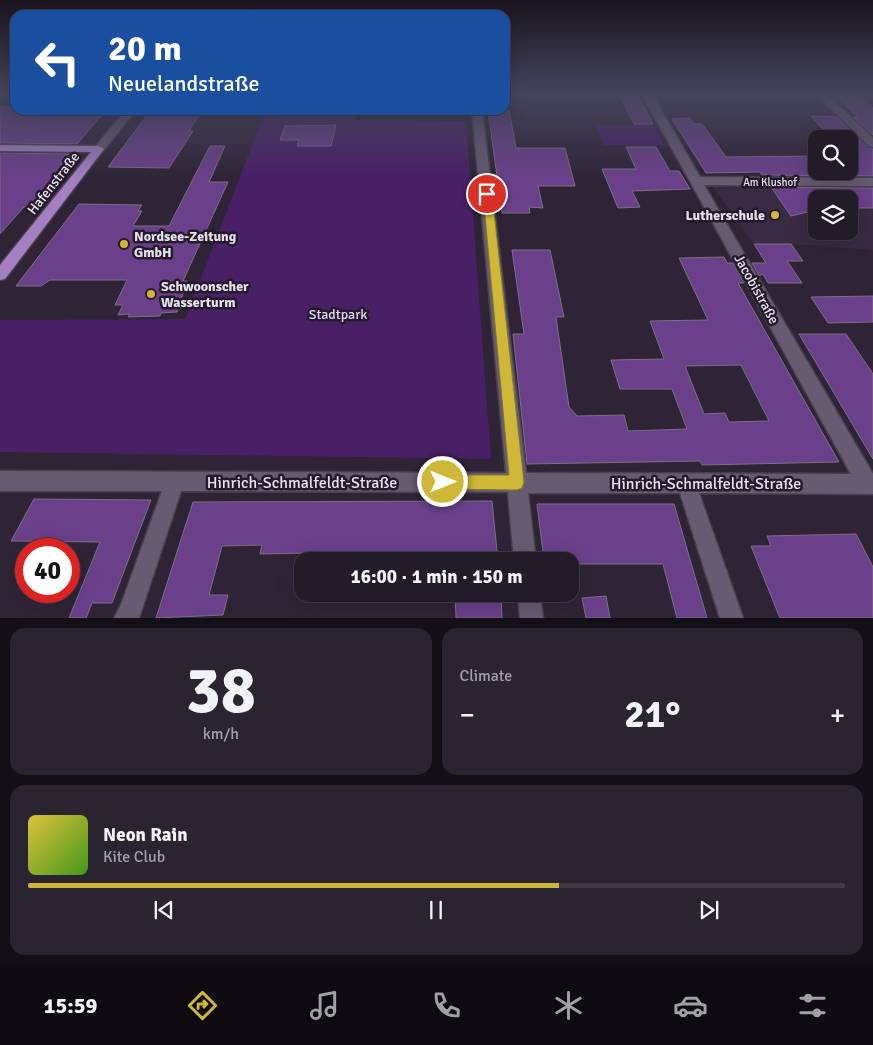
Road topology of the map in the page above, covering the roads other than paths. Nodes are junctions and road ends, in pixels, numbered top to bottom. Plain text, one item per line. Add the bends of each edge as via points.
1 (120, 123) edge
2 (478, 123) edge
3 (663, 123) edge
4 (851, 123) edge
5 (873, 144) edge
6 (0, 148) edge
7 (99, 149) junction
8 (696, 181) junction
9 (873, 182) edge
10 (0, 275) edge
11 (0, 481) edge
12 (175, 481) junction
13 (517, 482) junction
14 (686, 483) junction
15 (870, 484) edge
16 (524, 552) edge
17 (530, 602) edge
18 (125, 618) edge
19 (532, 618) edge
20 (732, 618) edge

1 - 7 street, Hafenstraße
2 - 13 street
3 - 8 street, Jacobistraße
4 - 5 street
6 - 7 main road
7 - 10 main road, Hafenstraße
8 - 9 street, Am Klushof
8 - 15 street, Jacobistraße
11 - 12 street, Hinrich-Schmalfeldt-Straße
12 - 13 street, Hinrich-Schmalfeldt-Straße
12 - 18 street via 130,612
13 - 14 street, Hinrich-Schmalfeldt-Straße
13 - 16 street
14 - 15 street, Hinrich-Schmalfeldt-Straße
14 - 20 street
17 - 19 street

